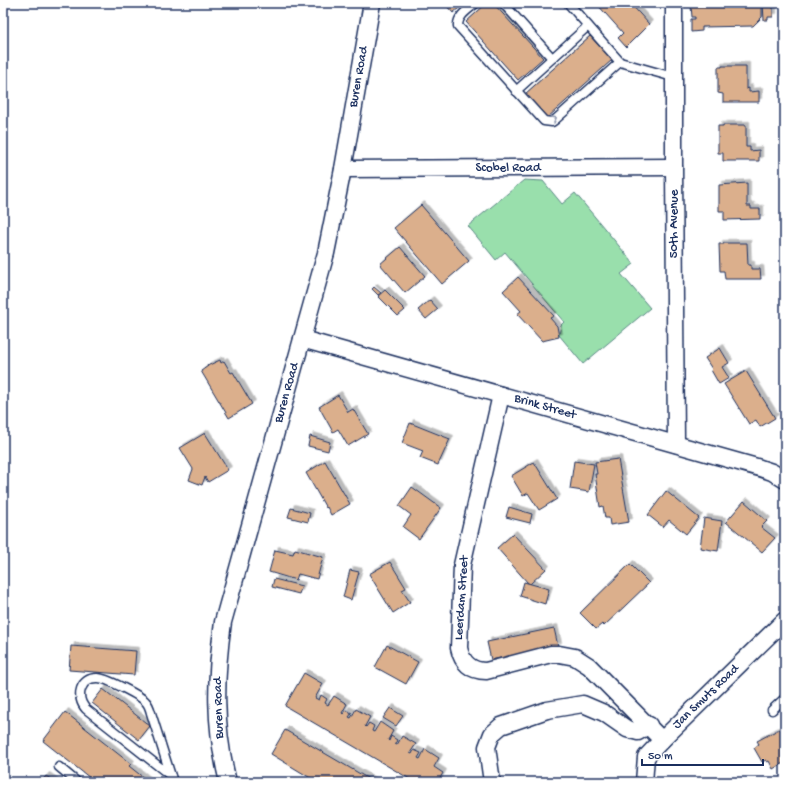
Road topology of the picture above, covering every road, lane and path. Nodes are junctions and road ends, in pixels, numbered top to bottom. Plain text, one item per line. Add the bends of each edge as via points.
1 (372, 3) edge
2 (476, 3) edge
3 (503, 3) edge
4 (568, 3) edge
5 (674, 3) edge
6 (588, 26) junction
7 (552, 58) junction
8 (620, 62) junction
9 (673, 77) junction
10 (516, 91) junction
11 (674, 167) junction
12 (343, 169) junction
13 (302, 339) junction
14 (501, 395) junction
15 (676, 444) junction
16 (785, 480) edge
17 (785, 620) edge
18 (785, 698) edge
19 (772, 710) dead end
20 (649, 725) junction
21 (662, 740) junction
22 (59, 767) dead end
23 (172, 779) edge
24 (78, 782) edge
25 (228, 782) edge
26 (492, 782) edge
27 (644, 782) edge

1 - 12 street, Buren Road
2 - 10 lane via 460,17 458,26
3 - 7 lane
4 - 6 lane
5 - 9 street, 50th Avenue
6 - 7 lane
6 - 8 lane
7 - 10 lane
8 - 9 lane
10 -> 8 lane via 540,119 552,122
9 - 11 street, 50th Avenue
11 - 12 street, Scobel Road
11 - 15 street, 50th Avenue
12 - 13 street, Buren Road via 326,253
13 - 14 street, Brink Street
13 - 25 street, Buren Road via 223,622 216,704 218,733
14 - 15 street, Brink Street
14 - 20 street, Leerdam Street via 462,565 460,655 468,666 486,672 550,654 575,657 596,671
15 - 16 street, Brink Street via 760,468
17 - 21 street, Jan Smuts Road
18 - 19 lane
20 - 21 street, Leerdam Street
20 - 26 street via 638,732 627,729 604,713 583,704 547,710 501,726 492,734 487,747
21 - 27 street, Jan Smuts Road via 646,757
22 - 24 lane
23 - 23 lane via 147,703 104,679 94,678 86,682 80,690 82,705

